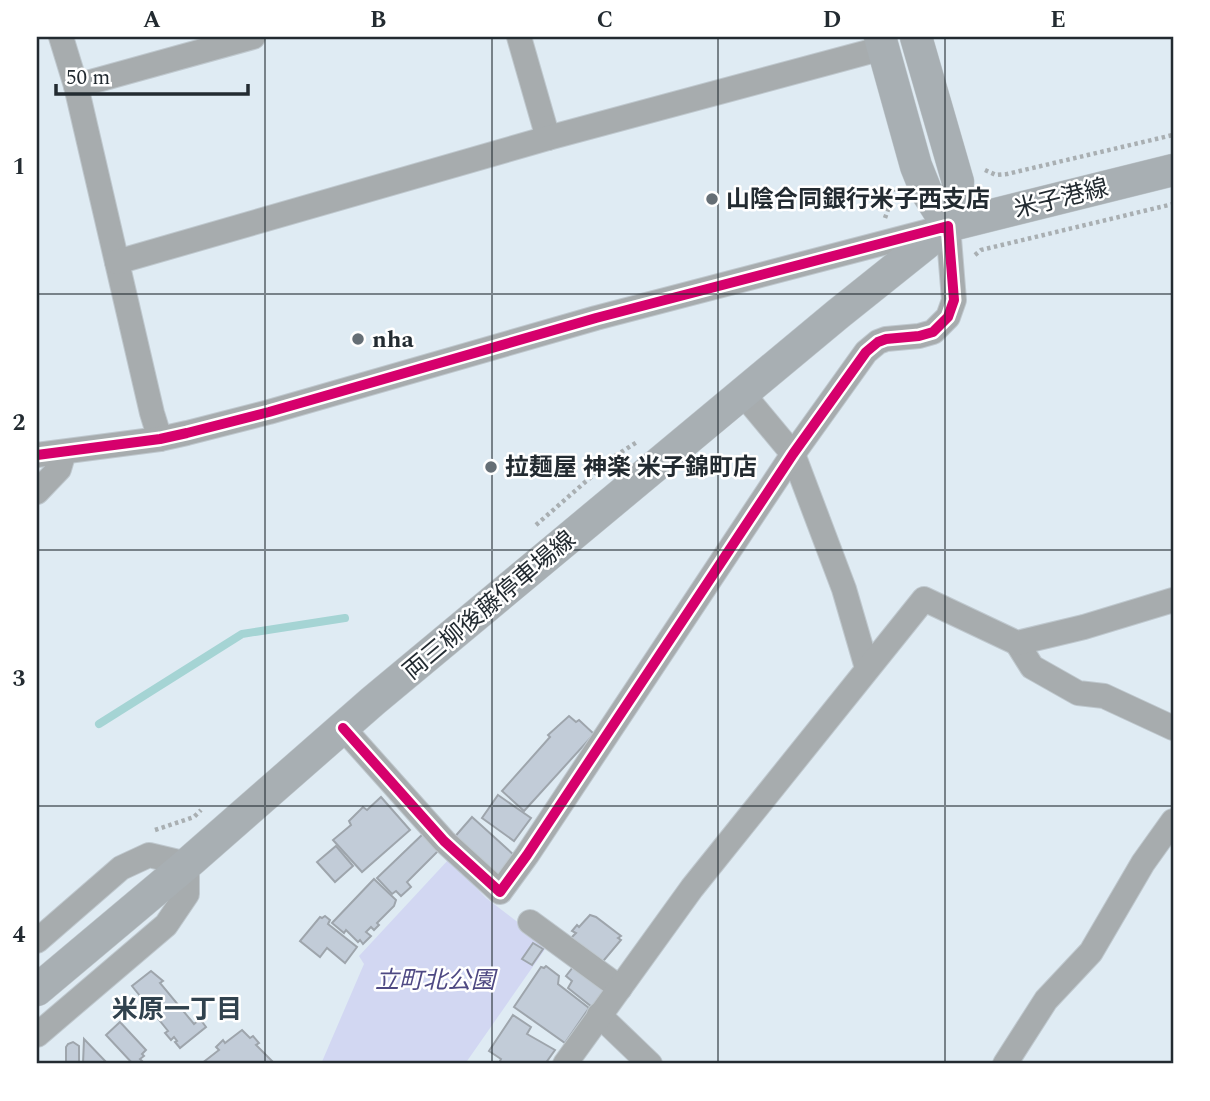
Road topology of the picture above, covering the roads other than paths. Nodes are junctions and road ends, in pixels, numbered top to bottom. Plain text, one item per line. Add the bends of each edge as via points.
1 (61, 37) edge
2 (253, 37) edge
3 (519, 37) edge
4 (916, 37) edge
5 (881, 42) edge
6 (76, 86) junction
7 (548, 138) junction
8 (1173, 170) edge
9 (948, 226) junction
10 (117, 262) junction
11 (743, 394) junction
12 (160, 439) junction
13 (64, 452) junction
14 (793, 454) junction
15 (37, 455) edge
16 (37, 492) edge
17 (1173, 600) edge
18 (1017, 643) junction
19 (867, 668) junction
20 (343, 728) junction
21 (1173, 728) edge
22 (1173, 821) edge
23 (187, 864) junction
24 (530, 922) dead end
25 (40, 933) edge
26 (620, 988) junction
27 (37, 990) edge
28 (599, 1015) junction
29 (37, 1035) edge
30 (565, 1064) edge
31 (650, 1064) edge
32 (1005, 1064) edge

1 - 6 street
2 - 6 street
3 - 7 street
4 - 9 main road via 958,182
5 - 7 street
5 - 9 main road via 916,166
6 - 10 street
7 - 10 street
8 - 9 main road, 米子港線
9 - 11 main road, 両三柳後藤停車場線
9 - 12 street
9 - 14 street via 954,300 948,317 933,332 873,345
10 - 12 street
11 - 14 street
11 - 20 main road, 両三柳後藤停車場線
12 - 13 street
13 - 15 street
13 - 16 street via 60,469
14 - 19 street via 844,589
14 - 20 street via 500,892 444,841
17 - 18 street
18 - 19 street via 924,599
18 - 21 street via 1032,667 1077,693 1104,696
19 - 26 street via 692,888
20 - 23 main road, 両三柳後藤停車場線
22 - 32 street via 1091,952 1046,1000
23 - 25 street via 149,855 121,868
23 - 27 main road, 両三柳後藤停車場線
23 - 29 street via 187,894 166,925
24 - 26 street
26 - 28 street
28 - 30 street
28 - 31 street

